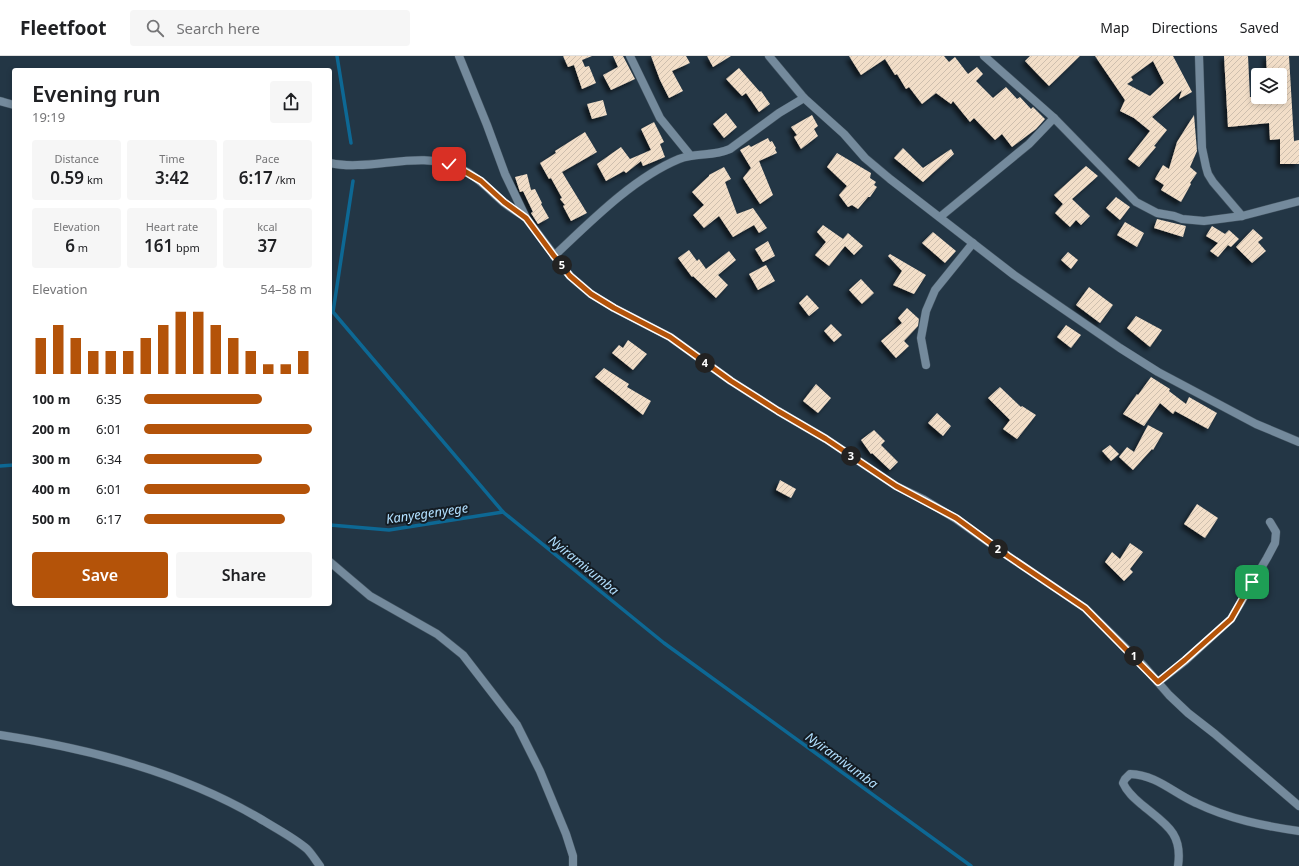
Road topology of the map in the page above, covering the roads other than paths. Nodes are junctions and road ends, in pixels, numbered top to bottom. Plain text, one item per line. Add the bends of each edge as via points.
1 (459, 56) edge
2 (630, 56) edge
3 (769, 56) edge
4 (984, 56) edge
5 (1199, 56) edge
6 (804, 98) junction
7 (0, 101) edge
8 (12, 104) edge
9 (1054, 118) junction
10 (690, 155) junction
11 (332, 163) edge
12 (1299, 201) edge
13 (1242, 216) junction
14 (940, 217) junction
15 (526, 218) junction
16 (973, 243) junction
17 (554, 256) junction
18 (926, 365) dead end
19 (1299, 442) edge
20 (1270, 522) dead end
21 (332, 564) edge
22 (1158, 682) junction
23 (0, 736) edge
24 (1299, 806) edge
25 (1299, 831) edge
26 (320, 866) edge
27 (574, 866) edge
28 (1178, 866) edge

1 - 15 street via 504,174
2 - 10 street via 660,118
3 - 6 street
4 - 9 street
5 - 13 street via 1202,148 1206,167 1213,182
6 - 10 street via 730,149 710,155
6 - 14 street via 844,134 865,158
7 - 8 street
9 - 13 street via 1136,202 1157,213 1204,221
9 - 14 street via 1028,144
10 - 17 street via 667,164 613,202
11 - 15 street via 364,166 388,162 431,161 449,164 481,181
12 - 13 street
14 - 16 street
15 - 17 street
16 - 18 street via 935,290 926,311 921,338
16 - 19 street via 1048,300 1158,372 1256,424
17 - 22 street via 570,276 591,294 670,337 719,372 896,486 956,518 1085,608
20 - 22 street via 1276,532 1275,543 1231,619
21 - 27 street via 370,596 437,634 463,655 517,725 540,771 566,834
22 - 24 street via 1188,713
23 - 26 street via 99,755 188,783 233,803 288,836 308,850
25 - 28 street via 1265,826 1212,810 1194,803 1153,779 1130,774 1123,783 1125,787 1174,834 1179,846

